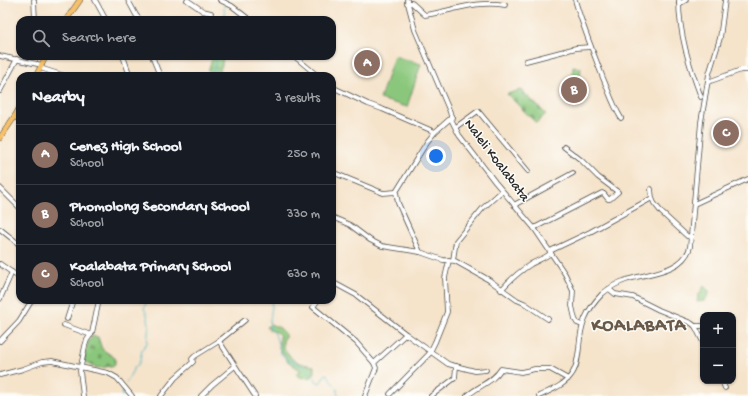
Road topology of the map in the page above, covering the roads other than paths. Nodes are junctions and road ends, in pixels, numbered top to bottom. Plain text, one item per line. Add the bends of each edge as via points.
1 (34, 0) edge
2 (80, 0) edge
3 (95, 0) edge
4 (128, 0) edge
5 (187, 0) edge
6 (220, 0) edge
7 (575, 0) edge
8 (686, 0) edge
9 (725, 0) edge
10 (407, 2) edge
11 (496, 2) edge
12 (679, 2) edge
13 (505, 5) dead end
14 (211, 13) dead end
15 (34, 16) edge
16 (69, 16) edge
17 (104, 16) edge
18 (136, 16) edge
19 (245, 16) edge
20 (591, 47) junction
21 (0, 56) edge
22 (16, 59) edge
23 (16, 60) edge
24 (20, 60) edge
25 (44, 60) edge
26 (124, 60) edge
27 (154, 60) edge
28 (299, 60) edge
29 (526, 61) dead end
30 (41, 66) junction
31 (748, 70) edge
32 (38, 72) edge
33 (55, 72) edge
34 (129, 72) edge
35 (158, 72) edge
36 (313, 72) edge
37 (708, 82) junction
38 (336, 89) edge
39 (0, 91) edge
40 (701, 97) dead end
41 (452, 117) junction
42 (620, 118) dead end
43 (16, 120) edge
44 (456, 127) junction
45 (435, 132) junction
46 (0, 138) edge
47 (564, 146) dead end
48 (528, 171) dead end
49 (573, 173) dead end
50 (336, 174) edge
51 (748, 178) edge
52 (0, 188) edge
53 (652, 189) dead end
54 (502, 191) junction
55 (396, 192) junction
56 (652, 198) junction
57 (16, 204) edge
58 (694, 204) junction
59 (514, 205) junction
60 (336, 219) edge
61 (534, 228) junction
62 (0, 229) edge
63 (691, 237) junction
64 (16, 242) edge
65 (420, 252) junction
66 (550, 252) junction
67 (451, 260) junction
68 (0, 264) edge
69 (12, 272) junction
70 (16, 275) edge
71 (336, 284) edge
72 (609, 289) junction
73 (501, 290) junction
74 (0, 299) edge
75 (30, 304) edge
76 (72, 304) edge
77 (98, 304) edge
78 (315, 304) edge
79 (66, 319) dead end
80 (548, 319) dead end
81 (245, 320) dead end
82 (64, 325) dead end
83 (582, 325) junction
84 (695, 326) junction
85 (700, 326) edge
86 (406, 334) junction
87 (91, 335) junction
88 (700, 336) edge
89 (0, 341) edge
90 (219, 341) junction
91 (431, 351) junction
92 (374, 363) junction
93 (235, 366) junction
94 (456, 366) junction
95 (81, 367) junction
96 (486, 370) dead end
97 (0, 375) edge
98 (568, 379) junction
99 (723, 384) edge
100 (724, 388) dead end
101 (390, 394) dead end
102 (83, 396) edge
103 (132, 396) edge
104 (161, 396) edge
105 (201, 396) edge
106 (254, 396) edge
107 (365, 396) edge
108 (431, 396) edge
109 (467, 396) edge
110 (539, 396) edge

1 - 15 street
2 - 16 main road
3 - 17 street
4 - 18 street
5 - 14 street via 203,11
6 - 19 street
7 - 20 street
8 - 12 street
9 - 37 street via 720,38
10 - 11 street via 412,3 425,15 467,4
10 - 41 street, Naleli Koalabata via 415,30
11 - 13 street
12 - 40 street via 682,38
20 - 29 street via 576,48
20 - 42 street
21 - 22 street
23 - 39 street
24 - 30 street
25 - 30 main road
26 - 34 street
27 - 35 street
28 - 36 street
30 - 32 main road
30 - 33 street
31 - 37 street via 741,70
37 - 58 street via 699,135
38 - 45 street
41 - 44 street, Naleli Koalabata
41 - 45 street
43 - 46 main road
44 - 48 street via 478,111
44 - 54 street, Naleli Koalabata
45 - 55 street
47 - 61 street via 618,192 610,199 602,193
49 - 59 street
50 - 55 street via 383,193
51 - 58 street
52 - 57 street
53 - 56 street
54 - 59 street, Naleli Koalabata
54 - 67 street via 483,208 456,240
55 - 65 street via 398,203
56 - 63 street via 662,213
56 - 66 street
58 - 63 street
59 - 61 street, Naleli Koalabata
60 - 65 street via 382,246
61 - 66 street, Naleli Koalabata
62 - 64 street
63 - 72 street via 688,253 676,264 626,280
65 - 67 street
66 - 73 street via 528,266
66 - 83 street, Naleli Koalabata via 573,291 572,306 575,319
67 - 73 street via 489,280
67 - 91 street via 445,278 447,312
68 - 69 street
69 - 70 street
69 - 74 street
71 - 86 street via 356,294
72 - 83 street via 591,306
72 - 84 street via 614,294 633,297
73 - 80 street
75 - 89 street via 19,321
76 - 79 street
77 - 87 street
78 - 92 street via 313,307 356,342
81 - 90 street
82 - 87 street
83 - 98 street via 575,368
84 - 85 street
84 - 88 street
86 - 91 street
86 - 92 street
87 - 95 street via 85,346
90 - 93 street
90 - 104 street via 195,356 193,362 175,378
91 - 94 street via 448,364
91 - 101 street
92 - 107 street via 376,368
93 - 105 street
93 - 106 street
94 - 96 street via 475,371
94 - 108 street via 454,378
95 - 97 street via 46,361
95 - 102 street
95 - 103 street via 108,373 117,378
98 - 109 street via 550,369 521,372 501,369 498,375
98 - 110 street
99 - 100 street

